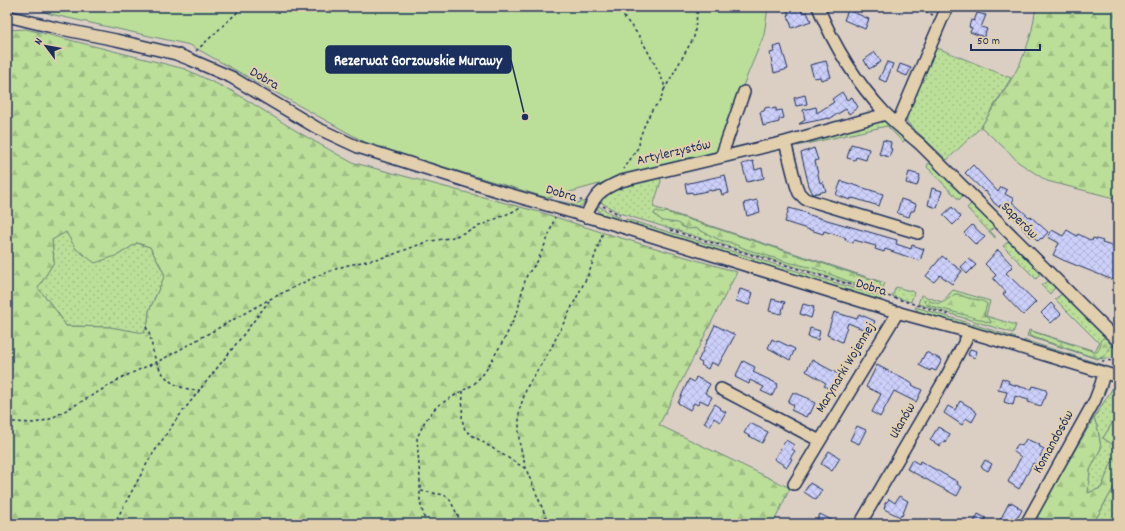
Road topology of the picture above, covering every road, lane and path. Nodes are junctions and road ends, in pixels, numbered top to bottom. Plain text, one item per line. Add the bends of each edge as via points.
1 (243, 7) edge
2 (616, 7) edge
3 (698, 7) edge
4 (818, 7) edge
5 (914, 7) edge
6 (947, 7) edge
7 (7, 16) edge
8 (942, 19) junction
9 (189, 59) junction
10 (664, 90) junction
11 (744, 92) dead end
12 (886, 114) junction
13 (897, 124) junction
14 (785, 142) junction
15 (721, 157) junction
16 (623, 171) dead end
17 (592, 202) junction
18 (521, 208) dead end
19 (558, 209) junction
20 (621, 215) dead end
21 (586, 217) junction
22 (606, 222) junction
23 (669, 230) dead end
24 (918, 233) dead end
25 (270, 299) junction
26 (898, 312) junction
27 (950, 315) dead end
28 (146, 327) dead end
29 (969, 332) junction
30 (1118, 341) edge
31 (1118, 360) edge
32 (1098, 361) dead end
33 (156, 363) junction
34 (1104, 373) junction
35 (1118, 377) edge
36 (721, 389) dead end
37 (200, 390) junction
38 (463, 391) junction
39 (7, 423) edge
40 (820, 441) junction
41 (526, 469) junction
42 (794, 484) dead end
43 (421, 491) junction
44 (114, 524) edge
45 (426, 524) edge
46 (471, 524) edge
47 (549, 524) edge
48 (860, 524) edge
49 (1026, 524) edge

1 - 9 path
2 - 10 path via 640,37 659,72
3 - 10 path via 694,37
4 - 12 street, Saperów via 845,61 862,87
5 - 8 path
6 - 8 street
7 - 9 street, Dobra
8 - 13 street
9 - 19 street, Dobra via 231,77 317,128 358,148
10 - 16 path via 659,103 644,124 639,146
11 - 15 street
12 - 13 street, Saperów
12 - 14 street, Artylerzystów
13 - 30 street, Saperów
14 - 15 street, Artylerzystów
14 - 24 street via 798,192 805,199
15 - 17 street, Artylerzystów via 621,181 602,191
17 - 20 path
17 - 21 street, Artylerzystów
18 - 25 path via 454,237 426,242 389,256 337,268
19 - 21 street, Dobra
19 - 38 path via 537,262 527,275 518,310 506,336 485,372
21 - 22 street, Dobra
22 - 26 street, Dobra
22 - 41 path via 589,273 550,350 527,387 519,411 519,441
23 - 27 path
25 - 33 path
25 - 37 path
26 - 29 street, Dobra
26 - 40 street, Marynarki Wojennej
28 - 33 path via 150,333
29 - 34 street, Dobra
29 - 48 street, Ułanów via 946,377
31 - 32 path
33 - 37 path via 172,383 189,390
33 - 39 path via 123,377 50,419 35,423
34 - 35 street, Dobra
34 - 49 street, Komandosów via 1095,400
36 - 40 street
37 - 44 path via 150,458
38 - 41 path via 462,418 465,430
38 - 43 path via 437,406 425,421 417,438
40 - 42 street, Marynarki Wojennej
41 - 47 path
43 - 45 path via 420,502
43 - 46 path via 449,498 460,520

